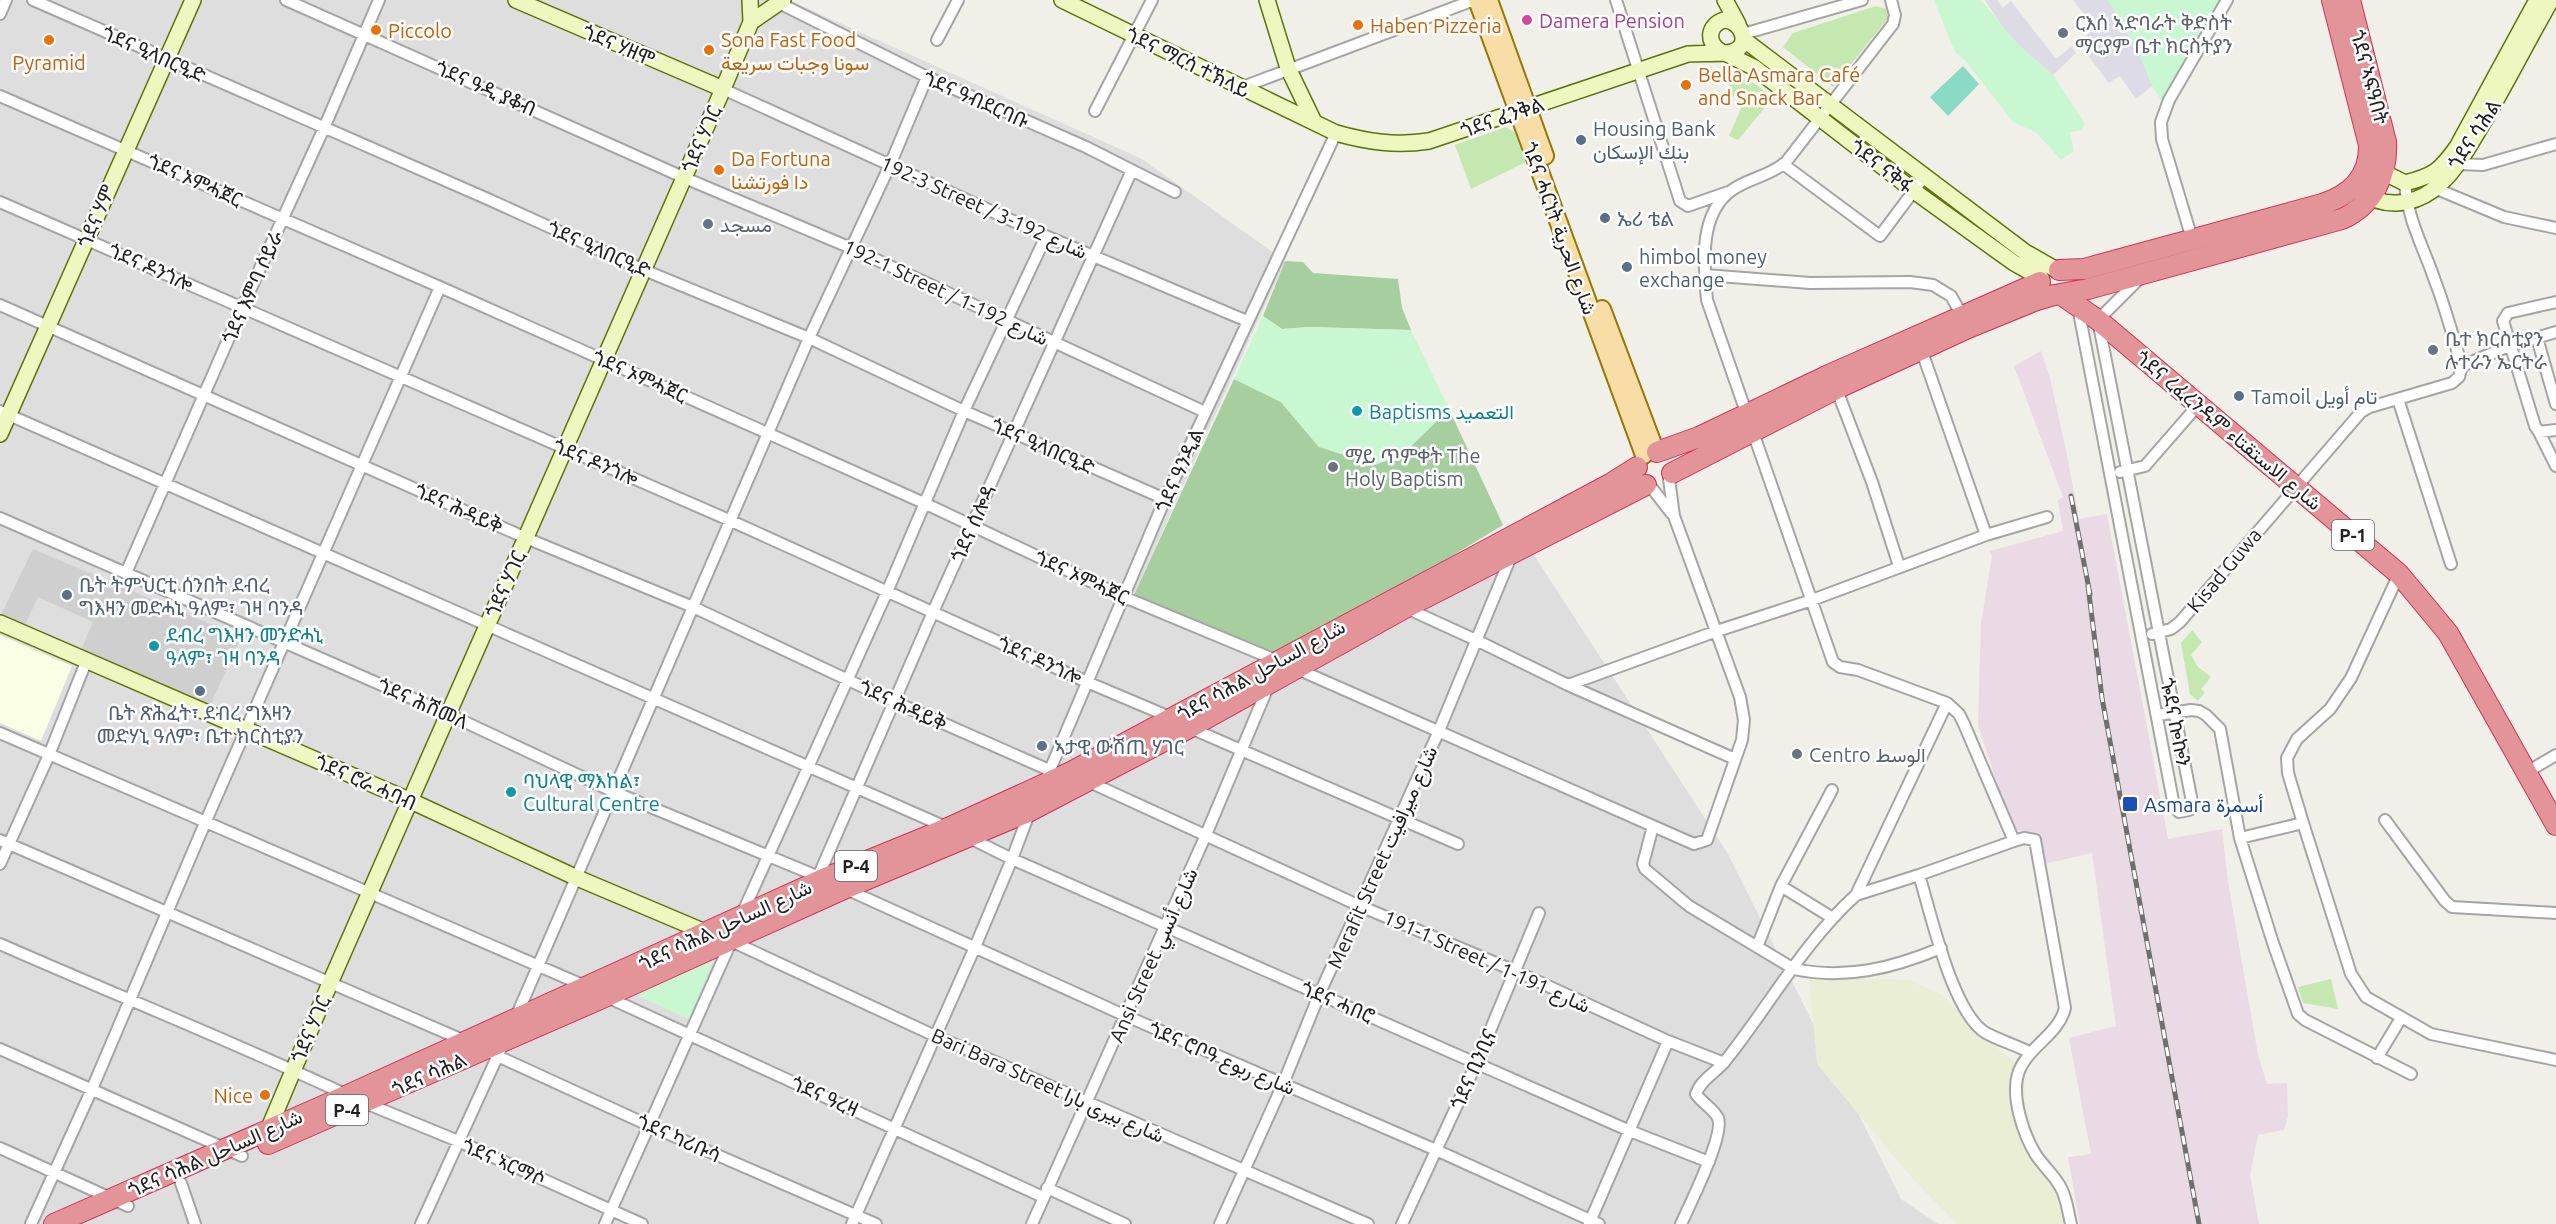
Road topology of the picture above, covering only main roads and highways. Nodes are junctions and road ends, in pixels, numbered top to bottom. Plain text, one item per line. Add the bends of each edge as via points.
1 (1475, 0) edge
2 (1489, 0) edge
3 (2332, 0) edge
4 (2350, 0) edge
5 (2352, 42) junction
6 (1523, 111) junction
7 (2363, 193) junction
8 (2286, 214) junction
9 (2292, 233) junction
10 (2143, 263) junction
11 (2051, 281) junction
12 (1750, 423) junction
13 (1648, 466) junction
14 (1671, 476) junction
15 (1401, 602) junction
16 (1286, 665) junction
17 (1181, 723) junction
18 (2555, 822) edge
19 (607, 996) joint
20 (357, 1099) junction
21 (233, 1152) junction
22 (121, 1202) junction
23 (54, 1224) edge
24 (87, 1224) edge

1 - 6 main road, ጎደና ሓርነት شارع الحرية
2 - 6 main road, ጎደና ሓርነት شارع الحرية
3 - 5 highway, ጎደና ኣፍዓበት
4 - 5 highway, ጎደና ኣፍዓበት
5 - 7 highway, ጎደና ኣፍዓበት via 2384,126 2377,161
6 - 13 main road, ጎደና ሓርነት شارع الحرية
7 - 8 highway
7 - 9 highway via 2348,216
8 - 9 highway
8 - 10 highway via 2193,239
9 - 10 highway via 2198,259
10 - 11 highway via 2088,289
11 - 12 highway
11 - 18 highway, ጎደና ረፈረንዱም شارع الاستقتاء / P-1 via 2399,574 2448,633
12 - 13 highway via 1699,437
12 - 14 highway
13 - 14 highway via 1661,486
13 - 14 highway via 1663,454 1670,462
13 - 15 highway, ጎደና ሳሕል شارع الساحل / P-4
13 - 15 highway, ጎደና ሳሕል شارع الساحل / P-4 via 1512,554
15 - 16 highway, ጎደና ሳሕል شارع الساحل / P-4
16 - 17 highway, ጎደና ሳሕል شارع الساحل / P-4
16 - 17 highway, ጎደና ሳሕል شارع الساحل / P-4 via 1269,683
17 - 19 highway, ጎደና ሳሕል شارع الساحل / P-4 via 1088,782 1030,811 846,888
17 - 20 highway, ጎደና ሳሕል شارع الساحل / P-4 via 1071,772 1046,778 948,828 821,878 740,919 465,1041
19 - 20 highway, ጎደና ሳሕል / P-4 via 496,1049
20 - 21 highway, ጎደና ሳሕል شارع الساحل / P-4
21 - 22 highway, ጎደና ሳሕል شارع الساحل / P-4
21 - 22 highway, P-4 via 182,1183
22 - 23 highway, ጎደና ሳሕል شارع الساحل / P-4
22 - 24 highway, P-4

